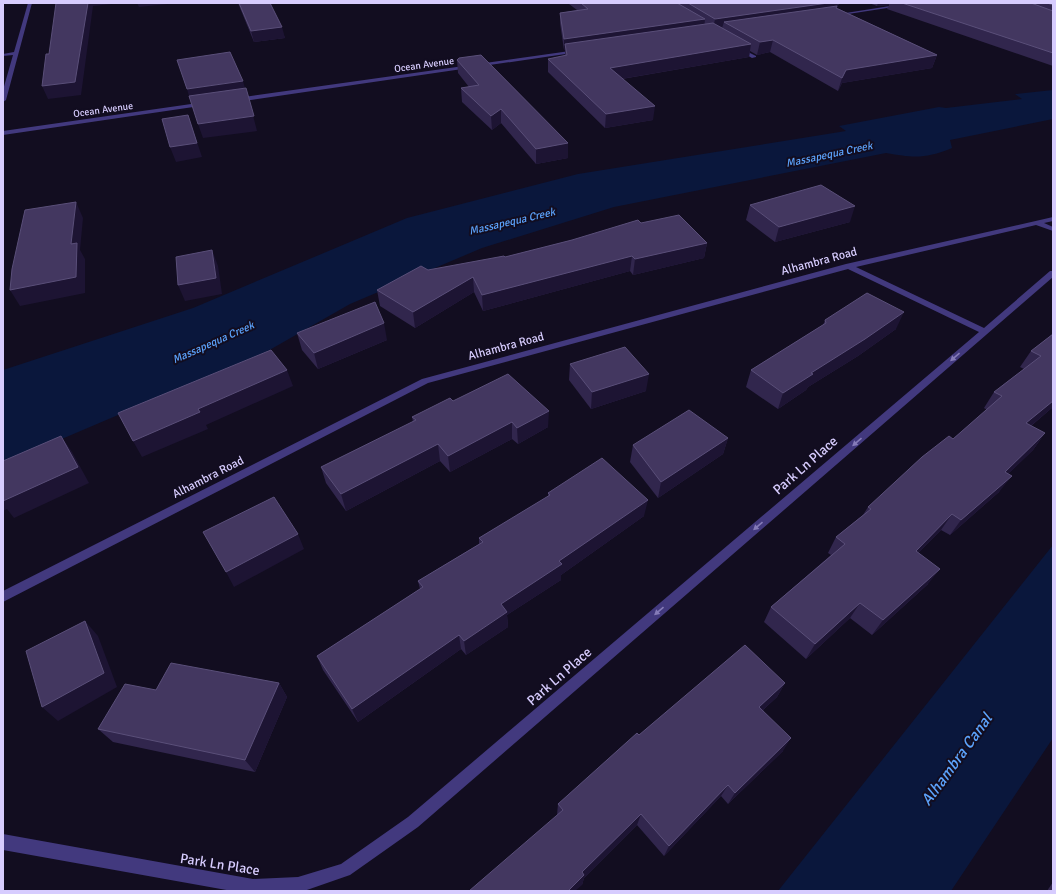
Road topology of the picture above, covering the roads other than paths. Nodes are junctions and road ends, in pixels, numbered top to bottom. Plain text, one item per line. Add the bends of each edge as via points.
1 (30, 3) edge
2 (918, 3) edge
3 (842, 10) edge
4 (849, 13) junction
5 (827, 16) edge
6 (735, 47) edge
7 (585, 50) edge
8 (16, 54) junction
9 (3, 55) edge
10 (754, 57) dead end
11 (3, 100) edge
12 (230, 100) edge
13 (209, 104) edge
14 (3, 132) edge
15 (1053, 219) edge
16 (1037, 223) junction
17 (1053, 229) edge
18 (849, 266) junction
19 (1053, 273) edge
20 (985, 332) junction
21 (3, 597) edge
22 (3, 842) edge

1 - 8 street
2 - 4 street
3 - 4 street
4 - 5 street
6 - 10 street
7 - 12 street, Ocean Avenue
8 - 9 street
8 - 11 street
13 - 14 street, Ocean Avenue
15 - 16 street, Alhambra Road
16 - 17 street
16 - 18 street, Alhambra Road
18 - 20 street
18 - 21 street, Alhambra Road via 425,381
19 - 20 street, Park Ln Place
20 -> 22 street, Park Ln Place via 413,822 345,870 298,885 253,887

